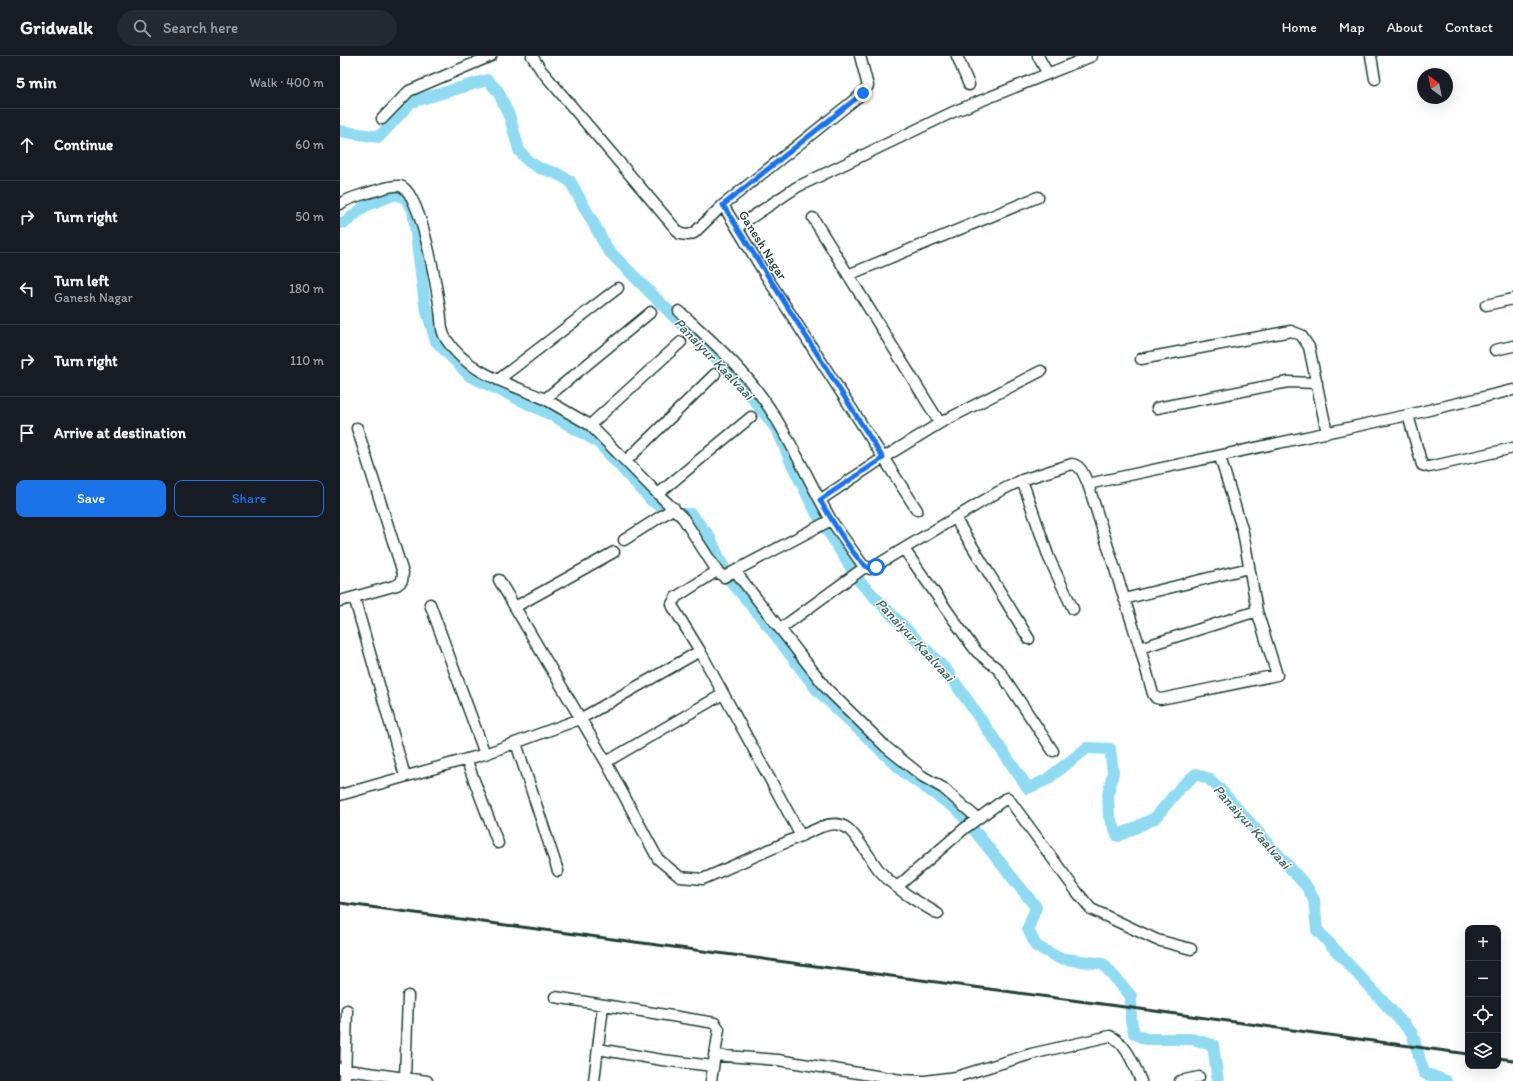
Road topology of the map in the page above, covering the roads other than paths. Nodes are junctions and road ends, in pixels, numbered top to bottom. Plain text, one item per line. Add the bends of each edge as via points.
1 (492, 56) edge
2 (532, 56) edge
3 (860, 56) edge
4 (957, 56) edge
5 (1038, 56) edge
6 (1092, 56) edge
7 (1371, 56) edge
8 (1048, 74) junction
9 (1375, 79) dead end
10 (969, 85) dead end
11 (382, 119) dead end
12 (1038, 197) dead end
13 (340, 204) edge
14 (723, 205) junction
15 (813, 218) dead end
16 (737, 227) junction
17 (848, 275) junction
18 (618, 288) dead end
19 (1513, 299) edge
20 (1486, 305) dead end
21 (679, 310) dead end
22 (651, 312) dead end
23 (681, 342) dead end
24 (1513, 346) edge
25 (1496, 350) dead end
26 (1141, 359) dead end
27 (1042, 371) dead end
28 (715, 374) dead end
29 (498, 380) junction
30 (1317, 383) junction
31 (1513, 390) edge
32 (545, 399) junction
33 (1157, 408) dead end
34 (1408, 415) junction
35 (751, 417) dead end
36 (940, 423) junction
37 (590, 425) junction
38 (357, 428) dead end
39 (1326, 434) junction
40 (1513, 448) edge
41 (1220, 457) junction
42 (883, 458) junction
43 (626, 460) junction
44 (1022, 480) junction
45 (1088, 484) junction
46 (658, 494) junction
47 (820, 500) junction
48 (917, 510) dead end
49 (678, 513) junction
50 (955, 518) junction
51 (829, 521) junction
52 (624, 540) dead end
53 (904, 549) junction
54 (614, 552) dead end
55 (1249, 568) junction
56 (862, 569) junction
57 (727, 573) junction
58 (498, 580) dead end
59 (354, 597) junction
60 (1124, 599) junction
61 (340, 601) edge
62 (430, 604) dead end
63 (515, 607) junction
64 (1073, 609) dead end
65 (1257, 611) junction
66 (780, 629) junction
67 (1028, 639) dead end
68 (1140, 648) junction
69 (700, 651) junction
70 (723, 694) junction
71 (580, 719) junction
72 (516, 743) junction
73 (1053, 751) dead end
74 (485, 754) junction
75 (466, 759) junction
76 (606, 762) junction
77 (405, 776) junction
78 (340, 795) edge
79 (976, 819) junction
80 (801, 836) junction
81 (498, 843) dead end
82 (558, 871) dead end
83 (897, 887) junction
84 (938, 914) dead end
85 (1191, 949) dead end
86 (408, 996) dead end
87 (555, 997) dead end
88 (603, 1006) junction
89 (348, 1010) dead end
90 (598, 1049) junction
91 (714, 1055) junction
92 (713, 1066) junction
93 (343, 1069) edge
94 (1199, 1077) dead end
95 (405, 1078) junction
96 (956, 1079) edge
97 (345, 1081) edge
98 (426, 1081) edge
99 (594, 1081) edge
100 (711, 1081) edge
101 (924, 1081) edge
102 (1141, 1081) edge
103 (1180, 1081) edge

1 - 11 street via 408,91
2 - 14 street, Ganesh Nagar via 541,70 680,234 694,233
3 - 14 street via 868,86 863,93
4 - 10 street
5 - 8 street
6 - 8 street
7 - 9 street
8 - 16 street via 953,112 797,187
12 - 17 street
13 - 29 street via 389,187 400,186 406,189 427,242 445,338 472,367
14 - 16 street, Ganesh Nagar
15 - 17 street
16 - 42 street, Ganesh Nagar
17 - 36 street
18 - 29 street
19 - 20 street
21 - 47 street via 755,388 774,415
22 - 32 street
23 - 37 street
24 - 25 street
26 - 30 street via 1291,331 1301,336 1309,347
27 - 36 street
28 - 43 street
29 - 32 street
30 - 33 street via 1288,382
30 - 39 street
31 - 34 street
32 - 37 street
34 - 39 street
34 - 40 street via 1422,465 1429,467
35 - 46 street
36 - 42 street
37 - 43 street
38 - 59 street via 403,573 402,581 397,585
39 - 41 street
41 - 45 street
41 - 55 street via 1243,532
42 - 47 street
42 - 48 street, Ganesh Nagar
43 - 46 street
44 - 45 street via 1072,464 1082,470
44 - 50 street
44 - 64 street via 1049,558
45 - 60 street
46 - 49 street
47 - 51 street
49 - 52 street
49 - 57 street
50 - 53 street
50 - 67 street
51 - 56 street
51 - 57 street
53 - 56 street via 876,567
53 - 73 street via 977,652 999,670
54 - 63 street
55 - 60 street
55 - 65 street
56 - 66 street
57 - 66 street
57 - 69 street via 676,597 672,604
58 - 63 street
59 - 61 street
59 - 77 street
60 - 68 street
62 - 74 street
63 - 71 street
65 - 68 street
65 - 68 street via 1276,675 1161,699 1153,694
66 - 79 street via 827,689 886,747 922,776 943,788
69 - 70 street
69 - 71 street
70 - 76 street
70 - 80 street
71 - 72 street
71 - 76 street
72 - 74 street
72 - 82 street
74 - 75 street
75 - 77 street
75 - 81 street
76 - 80 street via 658,859 680,877 703,879
77 - 78 street
79 - 83 street
79 - 85 street via 1008,798 1092,909 1157,940
80 - 83 street via 830,824 848,828 879,870
83 - 84 street
86 - 95 street
87 - 88 street
88 - 90 street
88 - 91 street via 715,1022 719,1029
89 - 93 street
90 - 92 street
90 - 99 street
91 - 92 street
91 - 101 street via 778,1060 901,1080
92 - 100 street
93 - 95 street
93 - 97 street
94 - 103 street
95 - 98 street
96 - 101 street
96 - 102 street via 1031,1054 1110,1036 1122,1045

